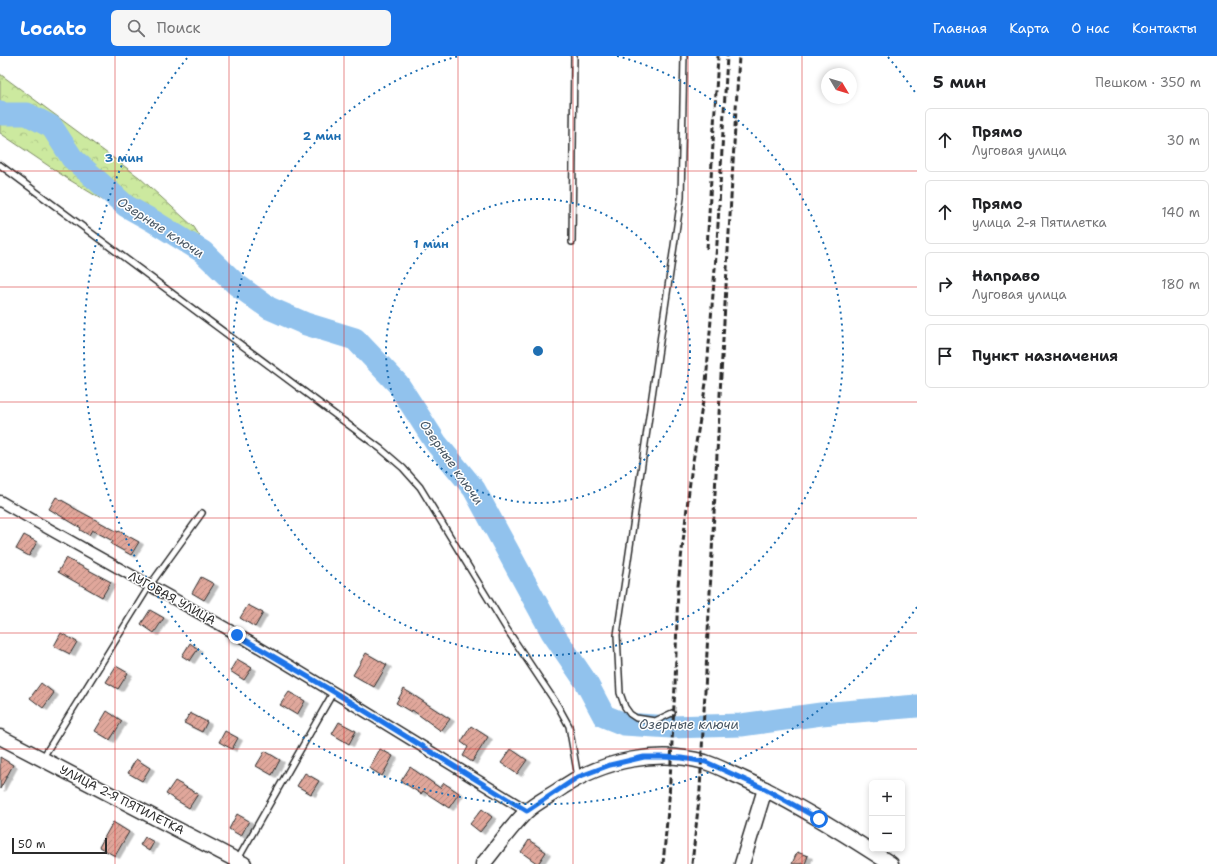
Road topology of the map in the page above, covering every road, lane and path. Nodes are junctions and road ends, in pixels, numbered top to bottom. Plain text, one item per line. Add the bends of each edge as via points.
1 (574, 56) edge
2 (684, 56) edge
3 (0, 165) edge
4 (572, 242) dead end
5 (0, 501) edge
6 (202, 513) dead end
7 (150, 585) junction
8 (334, 692) junction
9 (672, 713) dead end
10 (0, 737) edge
11 (42, 759) junction
12 (578, 777) junction
13 (765, 789) junction
14 (527, 811) junction
15 (239, 863) edge
16 (483, 864) edge
17 (742, 864) edge
18 (891, 864) edge

1 - 4 lane
2 - 9 lane via 681,198 617,635 620,693 625,708 636,718 655,721
3 - 12 lane via 381,448 403,468 420,487 506,628 558,706 569,726
5 - 7 street, ЛУГОВАЯ УЛИЦА
6 - 7 lane
7 - 8 street, ЛУГОВАЯ УЛИЦА
7 - 11 lane
8 - 14 street, ЛУГОВАЯ УЛИЦА
8 - 15 lane
10 - 11 main road, УЛИЦА 2-Я ПЯТИЛЕТКА
11 - 15 main road, УЛИЦА 2-Я ПЯТИЛЕТКА
12 - 13 main road via 610,765 644,757 682,758 706,762
12 - 14 main road
13 - 17 main road
13 - 18 main road
14 - 16 main road

